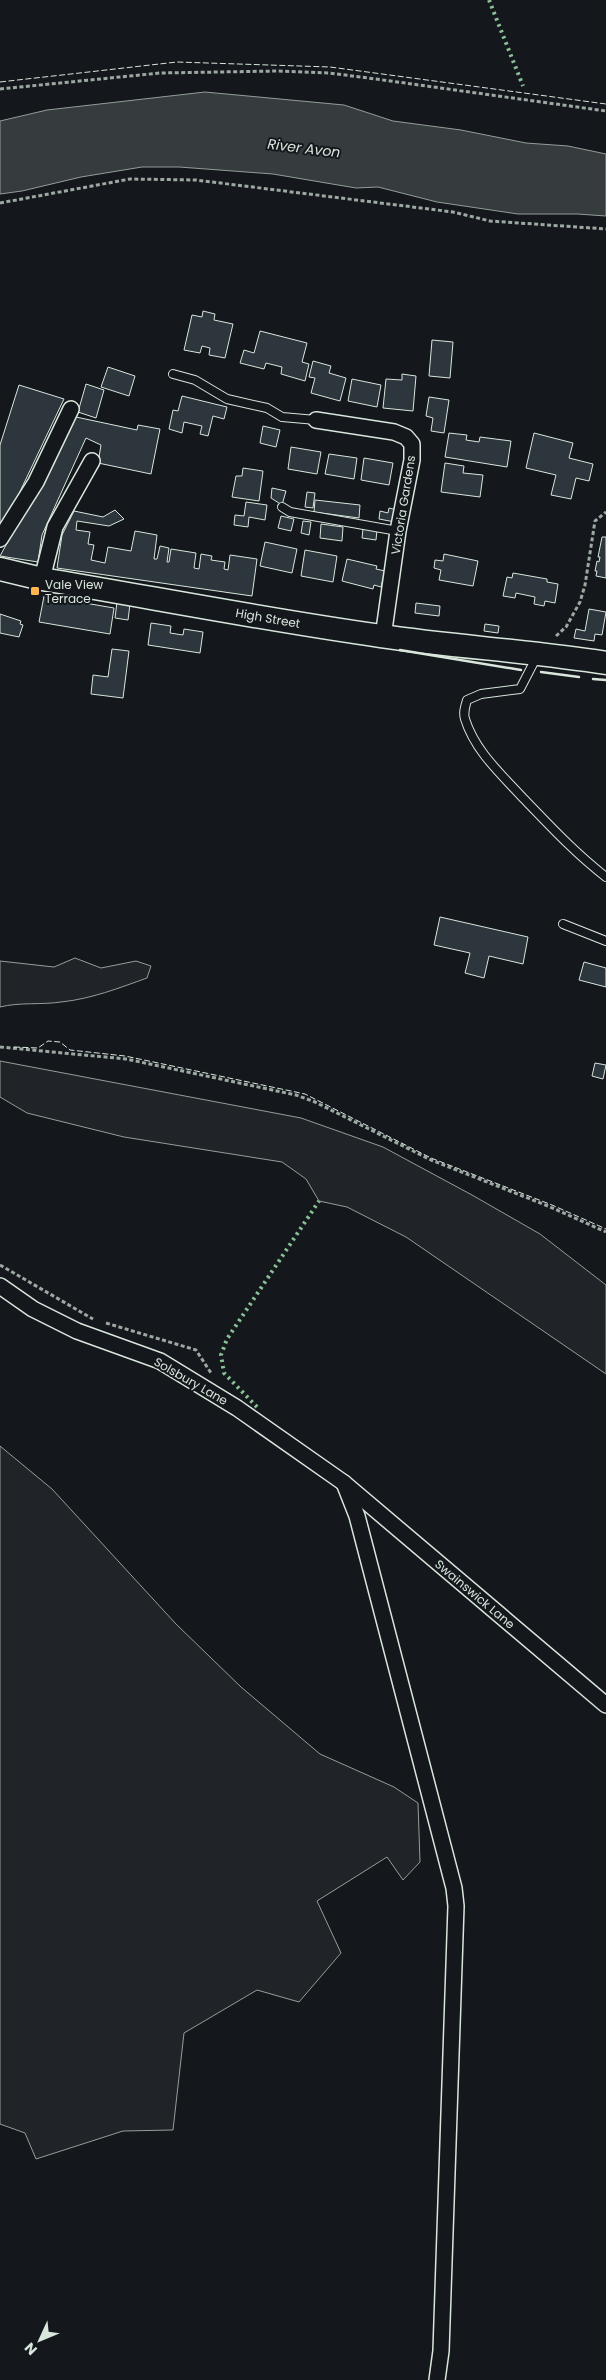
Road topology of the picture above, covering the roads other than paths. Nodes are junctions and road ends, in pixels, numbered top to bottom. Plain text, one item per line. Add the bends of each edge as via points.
1 (173, 374) dead end
2 (71, 409) dead end
3 (316, 420) joint
4 (92, 461) dead end
5 (282, 507) dead end
6 (398, 531) junction
7 (0, 538) edge
8 (0, 569) edge
9 (42, 579) junction
10 (383, 636) junction
11 (546, 653) junction
12 (606, 663) edge
13 (606, 877) edge
14 (563, 924) dead end
15 (606, 941) edge
16 (0, 1286) edge
17 (344, 1483) junction
18 (606, 1704) edge
19 (437, 2380) edge

1 - 3 lane via 195,380 227,398 267,408 282,417
2 - 7 street via 36,482
3 - 6 street, Victoria Gardens via 394,432 412,444 412,460
4 - 9 street via 55,527
5 - 6 lane via 290,512
6 - 10 street, Victoria Gardens
8 - 9 street, High Street
9 - 10 street, High Street
10 - 11 street, High Street
11 - 12 street, High Street
11 - 13 lane via 534,662 520,689 481,694 467,700 465,718 474,741 491,766 579,855
14 - 15 lane
16 - 17 street, Solsbury Lane via 33,1309 77,1331 160,1361 237,1408
17 - 18 street, Swainswick Lane
17 - 19 street via 357,1516 456,1906 442,2332

